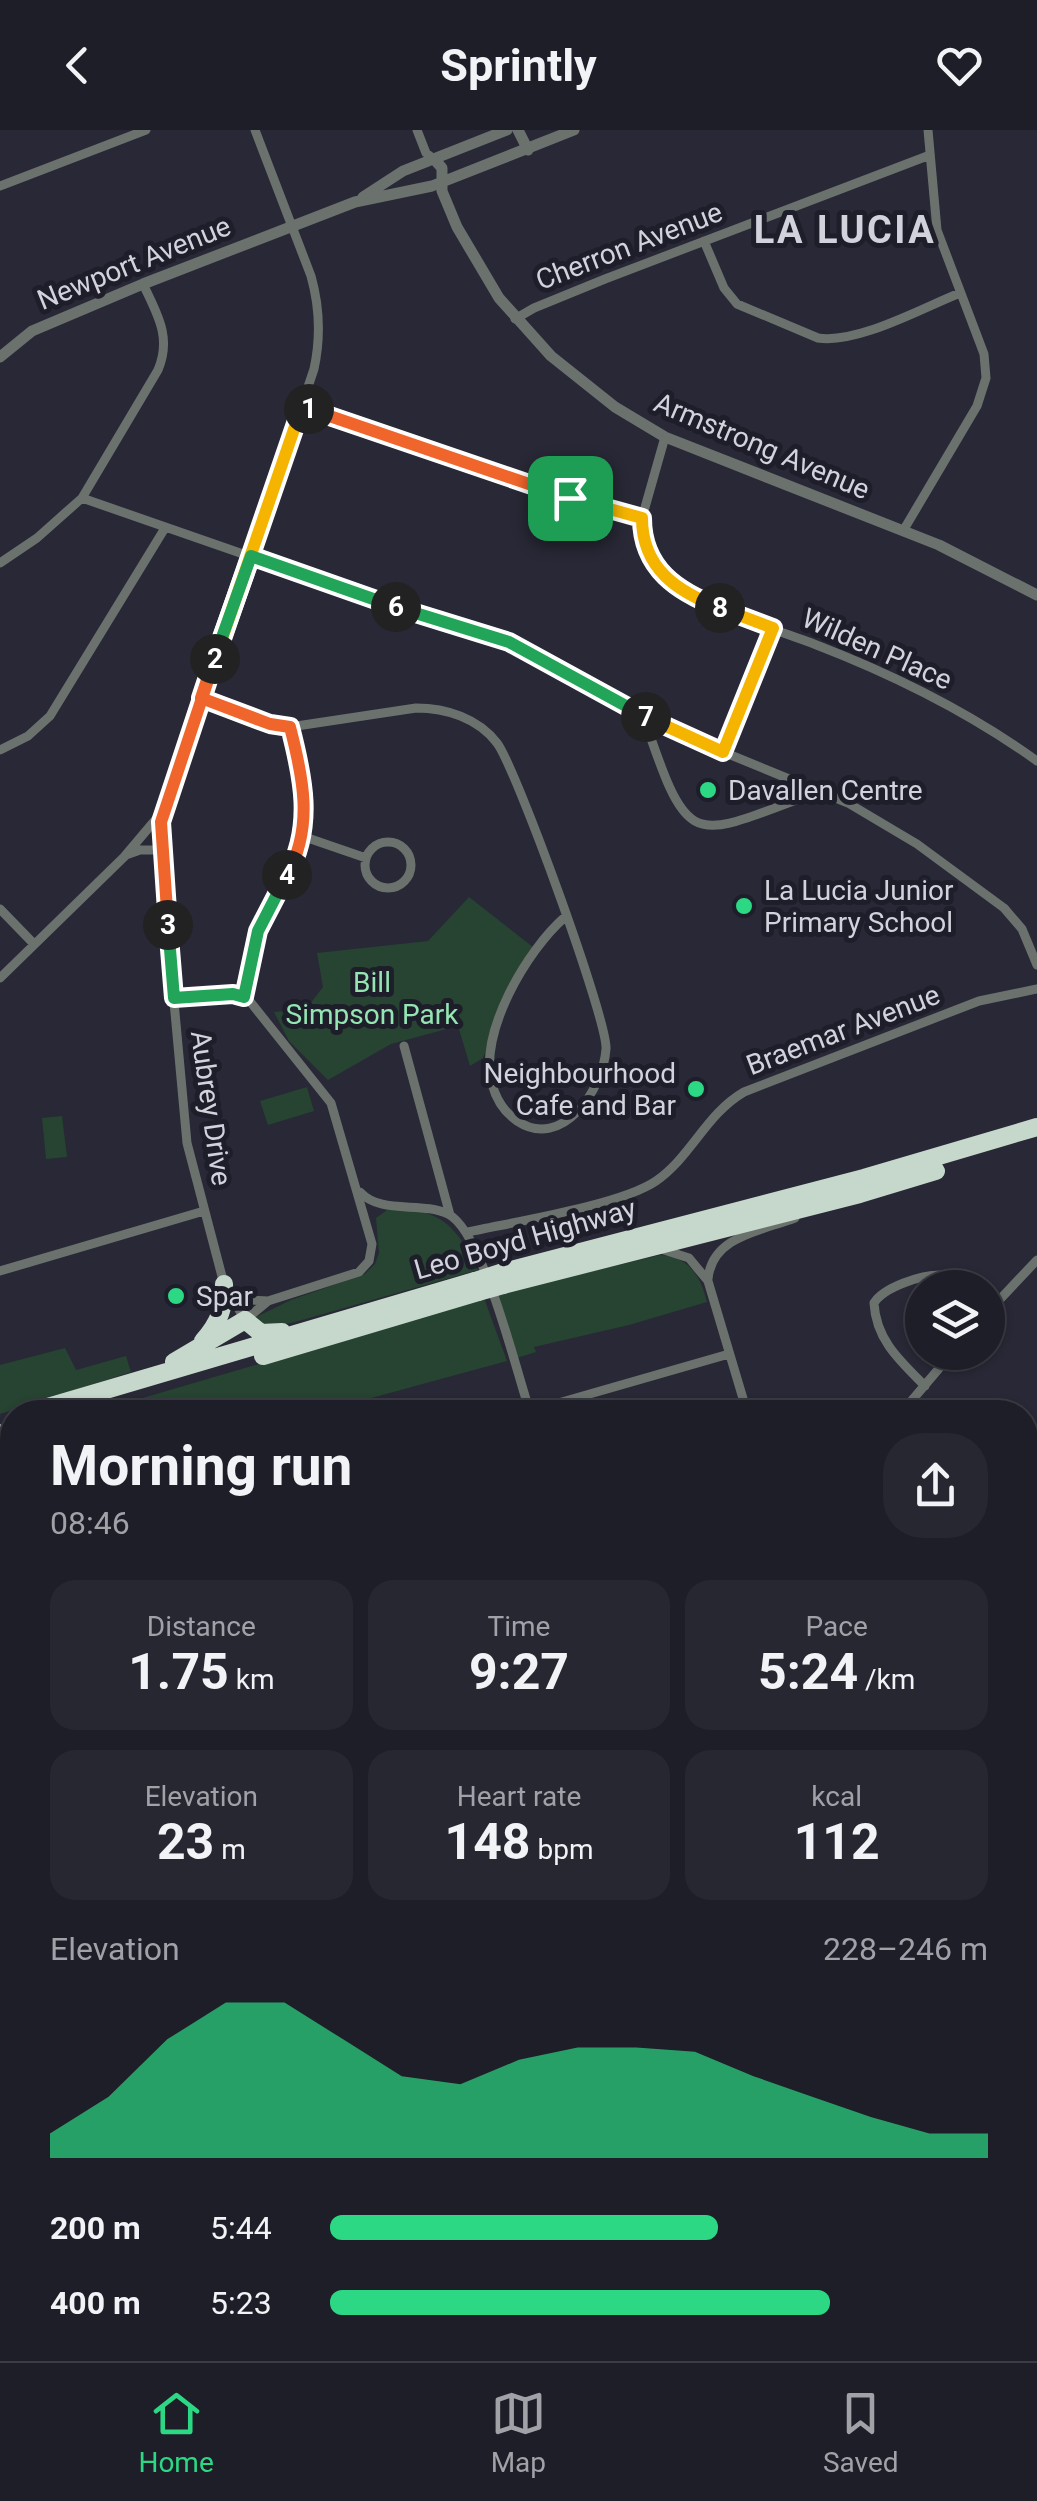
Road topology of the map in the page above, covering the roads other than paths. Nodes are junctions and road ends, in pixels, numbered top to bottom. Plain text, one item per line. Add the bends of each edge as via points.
1 (146, 130) edge
2 (254, 130) edge
3 (417, 130) edge
4 (507, 130) edge
5 (518, 130) edge
6 (574, 130) edge
7 (928, 130) edge
8 (544, 136) edge
9 (528, 150) junction
10 (930, 156) junction
11 (428, 158) junction
12 (0, 186) edge
13 (439, 186) junction
14 (355, 202) junction
15 (292, 226) junction
16 (704, 241) junction
17 (144, 284) junction
18 (960, 292) junction
19 (516, 319) junction
20 (0, 356) edge
21 (302, 406) junction
22 (665, 438) junction
23 (82, 498) junction
24 (642, 518) junction
25 (165, 528) junction
26 (903, 531) junction
27 (251, 556) junction
28 (0, 563) edge
29 (1037, 595) edge
30 (773, 628) junction
31 (201, 698) junction
32 (642, 715) junction
33 (290, 727) junction
34 (0, 750) edge
35 (723, 752) junction
36 (1037, 762) edge
37 (792, 780) junction
38 (820, 790) junction
39 (781, 805) junction
40 (164, 810) junction
41 (302, 836) junction
42 (160, 850) junction
43 (124, 857) junction
44 (366, 858) junction
45 (0, 909) edge
46 (565, 917) junction
47 (34, 944) junction
48 (1037, 965) edge
49 (0, 978) edge
50 (1037, 989) edge
51 (244, 997) junction
52 (174, 998) junction
53 (404, 1046) dead end
54 (1037, 1128) edge
55 (1037, 1140) edge
56 (358, 1190) junction
57 (860, 1194) junction
58 (384, 1204) junction
59 (204, 1212) junction
60 (450, 1215) junction
61 (368, 1227) junction
62 (468, 1232) junction
63 (648, 1246) junction
64 (1037, 1260) edge
65 (0, 1271) edge
66 (503, 1279) junction
67 (708, 1281) junction
68 (905, 1285) edge
69 (476, 1287) junction
70 (228, 1291) junction
71 (1005, 1291) edge
72 (268, 1301) junction
73 (245, 1320) junction
74 (302, 1332) junction
75 (729, 1354) junction
76 (179, 1360) junction
77 (905, 1366) edge
78 (909, 1370) edge
79 (938, 1370) edge
80 (925, 1386) junction
81 (114, 1388) junction
82 (72, 1400) edge
83 (111, 1400) edge
84 (525, 1400) edge
85 (570, 1400) edge
86 (743, 1400) edge
87 (913, 1400) edge

1 - 12 street
2 - 15 street
3 - 11 street
4 - 11 street
5 - 9 street
6 - 8 street
7 - 10 street
8 - 9 street
9 - 13 street
10 - 16 street, Cherron Avenue
10 - 18 street via 938,230
11 - 13 street via 442,168
11 - 13 street via 423,176
11 - 14 street
13 - 14 street
13 - 19 street, Armstrong Avenue via 472,256
14 - 15 street, Newport Avenue
15 - 17 street, Newport Avenue
15 - 21 street via 319,313 318,348
16 - 18 street via 737,304 818,338 853,335
16 - 19 street, Cherron Avenue
17 - 20 street, Newport Avenue via 32,330
17 - 23 street via 164,331 165,354
18 - 26 street via 984,354 986,378
19 - 22 street, Armstrong Avenue via 594,393
21 - 24 street
21 - 27 street
22 - 24 street
22 - 26 street, Armstrong Avenue
23 - 25 street
23 - 28 street
24 - 30 street, Wilden Place via 648,551 670,584
25 - 27 street
25 - 34 street via 50,716
26 - 29 street, Armstrong Avenue
27 - 31 street
27 - 32 street via 509,642
30 - 35 street
30 - 36 street, Wilden Place via 923,692
31 - 33 street
31 - 40 street
32 - 35 street
32 - 39 street via 668,790 692,822 724,826
33 - 41 street via 304,790
33 - 46 street via 416,708 443,710 480,726 513,774
35 - 37 street
37 - 38 street
37 - 39 street
38 - 39 street
38 - 48 street via 882,821 975,884 1015,918
40 - 42 street, Aubrey Drive
40 - 43 street
41 - 44 street
41 - 51 street via 258,931
42 - 43 street
42 - 52 street, Aubrey Drive
43 - 47 street
44 - 44 street via 378,844 395,843 408,854 410,872 398,886 380,886 367,875
45 - 47 street
46 - 46 street via 604,1029 605,1054 578,1112 558,1126 531,1128 497,1100 490,1042 516,981
47 - 49 street
50 - 62 street, Braemar Avenue via 979,1002 744,1092 724,1104 675,1164 644,1188
51 - 52 street
51 - 56 street via 331,1103
52 - 59 street, Aubrey Drive via 187,1143
53 - 60 street
54 - 66 highway, Leo Boyd Highway
55 - 57 highway, Leo Boyd Highway
56 - 58 street
56 - 61 street
57 - 63 highway, Leo Boyd Highway
57 - 67 street via 722,1247
58 - 60 street
58 - 61 street
59 - 65 street
59 - 70 street, Aubrey Drive
60 - 62 street
61 - 72 street via 371,1256 359,1272
62 - 84 street
63 - 66 highway, Leo Boyd Highway
63 - 67 street via 689,1258
64 - 71 street
66 - 69 highway, Leo Boyd Highway, bridge
67 - 75 street
68 - 77 street via 874,1303 891,1352
69 - 74 highway, Leo Boyd Highway
69 - 83 highway, Leo Boyd Highway
70 - 72 street
70 - 73 street, Aubrey Drive
70 - 76 highway via 216,1324
72 - 73 street
73 - 74 highway via 261,1332
73 - 76 highway
74 - 81 highway, Leo Boyd Highway
75 - 85 street
75 - 86 street
76 - 81 highway
78 - 80 street
79 - 80 street
80 - 87 street
81 - 82 highway, Leo Boyd Highway

